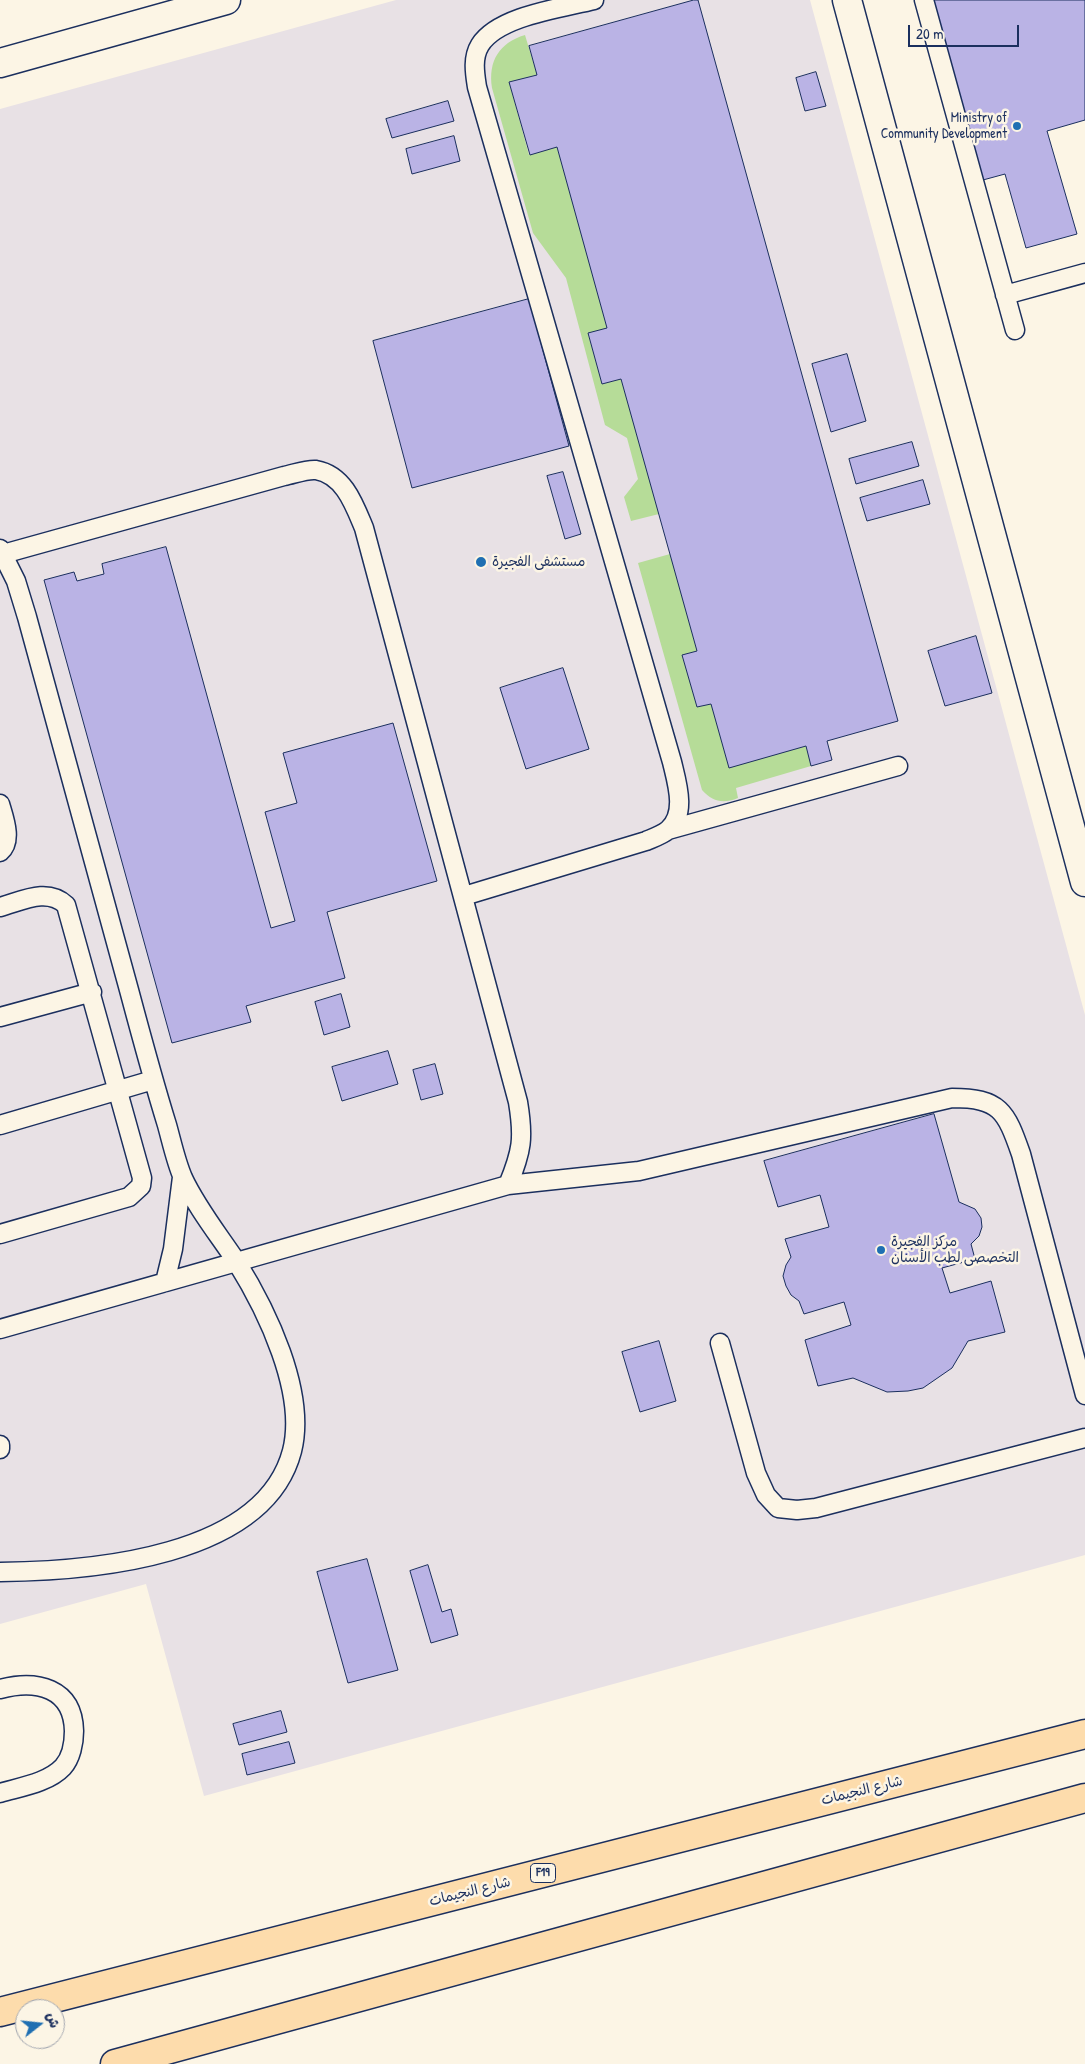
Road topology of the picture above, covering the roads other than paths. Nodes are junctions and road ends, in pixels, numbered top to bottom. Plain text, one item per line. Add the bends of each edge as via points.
1 (226, 0) edge
2 (594, 0) edge
3 (847, 0) edge
4 (924, 0) edge
5 (0, 63) edge
6 (1085, 273) edge
7 (1005, 295) junction
8 (1015, 330) dead end
9 (2, 552) edge
10 (898, 766) dead end
11 (0, 804) edge
12 (668, 830) junction
13 (0, 852) edge
14 (1085, 882) edge
15 (464, 896) junction
16 (0, 908) edge
17 (92, 992) junction
18 (0, 1018) edge
19 (153, 1080) junction
20 (119, 1089) junction
21 (0, 1125) edge
22 (182, 1177) junction
23 (508, 1185) junction
24 (0, 1234) edge
25 (236, 1262) junction
26 (165, 1282) junction
27 (0, 1329) edge
28 (720, 1344) dead end
29 (1085, 1395) edge
30 (1085, 1438) edge
31 (0, 1445) edge
32 (0, 1448) edge
33 (0, 1572) edge
34 (0, 1689) edge
35 (1085, 1734) edge
36 (0, 1793) edge
37 (1085, 1798) edge
38 (0, 2012) edge
39 (115, 2064) edge

1 - 5 street
2 - 12 lane via 516,20 493,31 479,46 474,64 477,87 672,762 678,790 678,814
3 - 14 street
4 - 7 lane
6 - 7 lane
7 - 8 lane
9 - 15 lane via 284,476 314,470 333,476 351,496 364,528
9 - 19 lane via 16,581 27,617
10 - 12 lane
11 - 13 lane via 7,837 4,850
12 - 15 lane via 646,841
15 - 23 lane via 523,1130 520,1156
16 - 17 lane via 48,895 66,905
17 - 18 lane
17 - 20 lane
19 - 20 lane
19 - 22 lane
20 - 21 lane
20 - 24 lane via 141,1170 141,1186 136,1193
22 - 25 lane
22 - 26 lane via 173,1249
23 - 25 lane
23 - 29 lane via 639,1171 952,1098 977,1098 997,1108 1011,1127 1021,1154
25 - 26 lane
25 - 33 lane via 265,1315 290,1378 295,1410 292,1450 280,1480 259,1505 224,1530 178,1550 128,1562 71,1569
26 - 27 lane
28 - 30 lane via 756,1473 766,1495 778,1508 816,1508
31 - 32 lane
34 - 36 lane via 37,1685 63,1696 74,1719 74,1744 63,1767 43,1781
35 - 38 main road, شارع النجيمات / F19
37 - 39 main road

